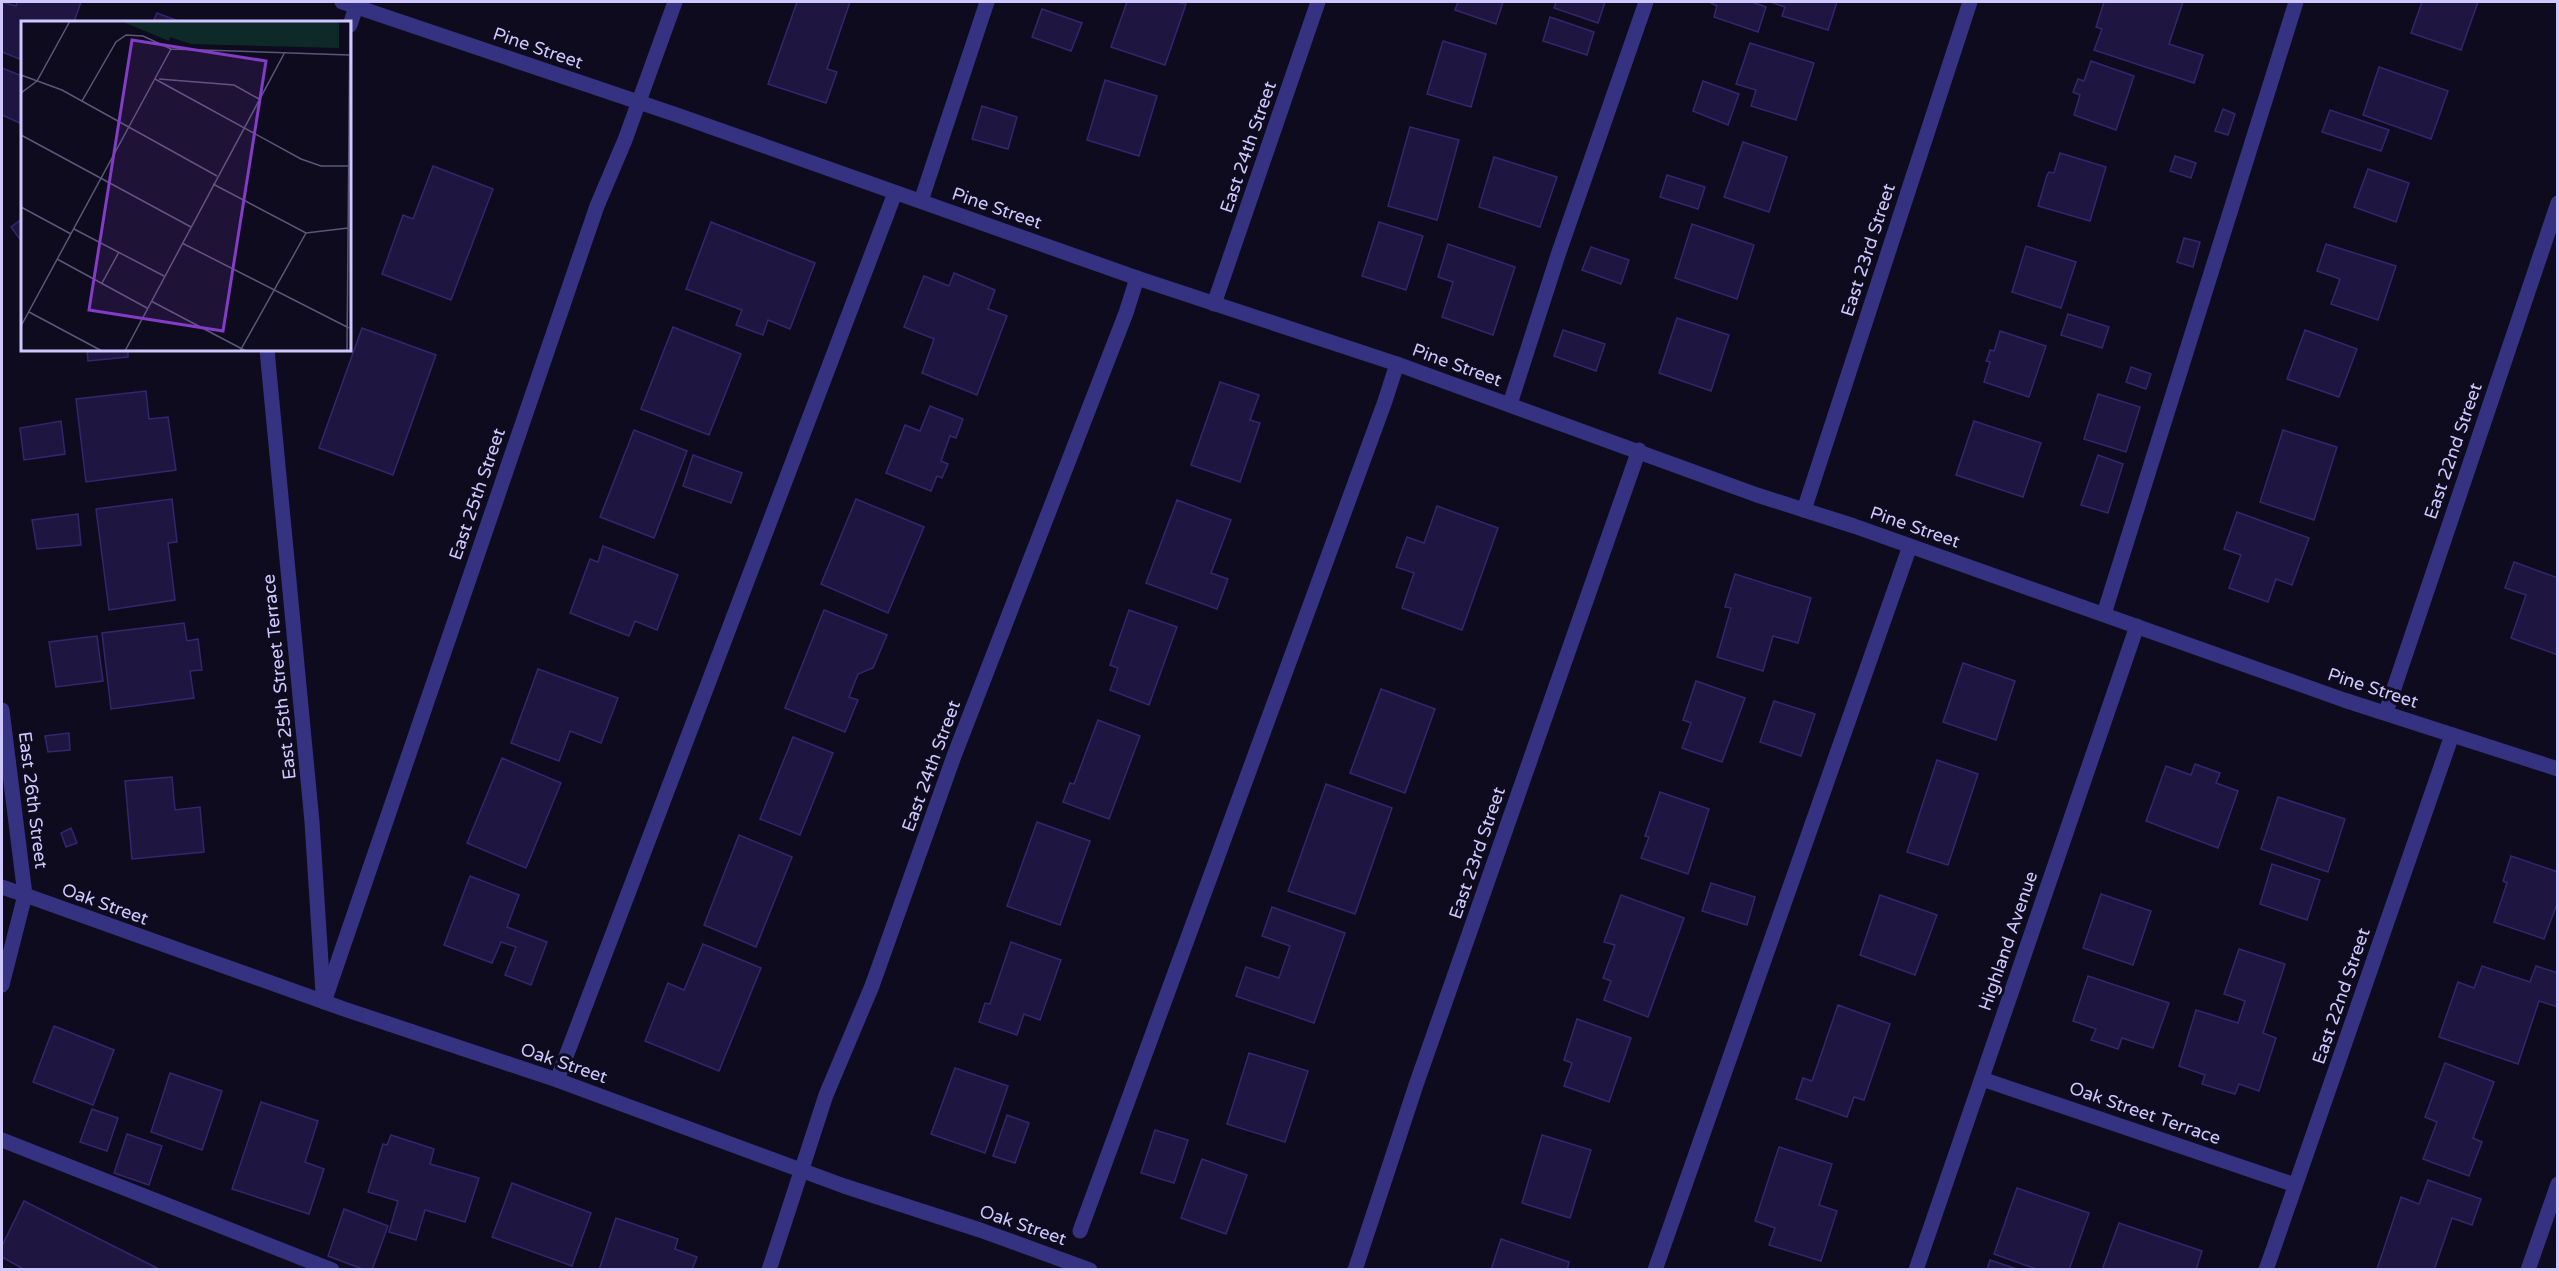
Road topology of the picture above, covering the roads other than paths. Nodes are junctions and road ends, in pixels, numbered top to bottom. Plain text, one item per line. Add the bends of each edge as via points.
1 (675, 2) edge
2 (987, 2) edge
3 (1318, 2) edge
4 (1646, 2) edge
5 (1970, 2) edge
6 (2296, 2) edge
7 (358, 5) edge
8 (351, 22) edge
9 (639, 102) junction
10 (895, 193) junction
11 (921, 201) junction
12 (2558, 203) edge
13 (1137, 279) junction
14 (1214, 304) junction
15 (267, 351) edge
16 (1397, 364) junction
17 (1510, 404) junction
18 (1639, 450) junction
19 (1804, 510) junction
20 (1910, 546) junction
21 (2104, 614) junction
22 (2137, 626) junction
23 (2, 710) edge
24 (2386, 712) junction
25 (2452, 735) junction
26 (2558, 769) edge
27 (2, 887) edge
28 (25, 895) junction
29 (2, 984) edge
30 (324, 1002) junction
31 (1982, 1079) junction
32 (557, 1080) junction
33 (2, 1140) edge
34 (801, 1170) junction
35 (2558, 1184) edge
36 (2295, 1185) junction
37 (1080, 1231) dead end
38 (332, 1269) edge
39 (769, 1269) edge
40 (1090, 1269) edge
41 (1355, 1269) edge
42 (1654, 1269) edge
43 (1916, 1269) edge
44 (2266, 1269) edge
45 (2528, 1269) edge

1 - 9 street, East 25th Street
2 - 11 street
3 - 14 street, East 24th Street
4 - 17 street
5 - 19 street, East 23rd Street
6 - 21 street
7 - 8 street
7 - 9 street, Pine Street
9 - 10 street, Pine Street
9 - 30 street, East 25th Street via 597,206
10 - 11 street, Pine Street
10 - 32 street
11 - 13 street, Pine Street
12 - 24 street, East 22nd Street
13 - 14 street, Pine Street
13 - 34 street, East 24th Street via 954,756 872,986 826,1095
14 - 16 street, Pine Street
15 - 30 street, East 25th Street Terrace via 312,822
16 - 17 street, Pine Street
16 - 37 street
17 - 18 street, Pine Street
18 - 19 street, Pine Street
18 - 41 street, East 23rd Street
19 - 20 street, Pine Street
20 - 21 street, Pine Street
20 - 42 street
21 - 22 street, Pine Street
22 - 24 street, Pine Street
22 - 31 street, Highland Avenue
23 - 28 street, East 26th Street
24 - 25 street, Pine Street
25 - 26 street, Pine Street
25 - 36 street, East 22nd Street
27 - 28 street, Oak Street
28 - 29 street
28 - 30 street, Oak Street
30 - 32 street, Oak Street
31 - 36 street, Oak Street Terrace
31 - 43 street, Highland Avenue
32 - 34 street, Oak Street
33 - 38 street
34 - 39 street, East 24th Street
34 - 40 street, Oak Street
35 - 45 street
36 - 44 street, East 22nd Street

